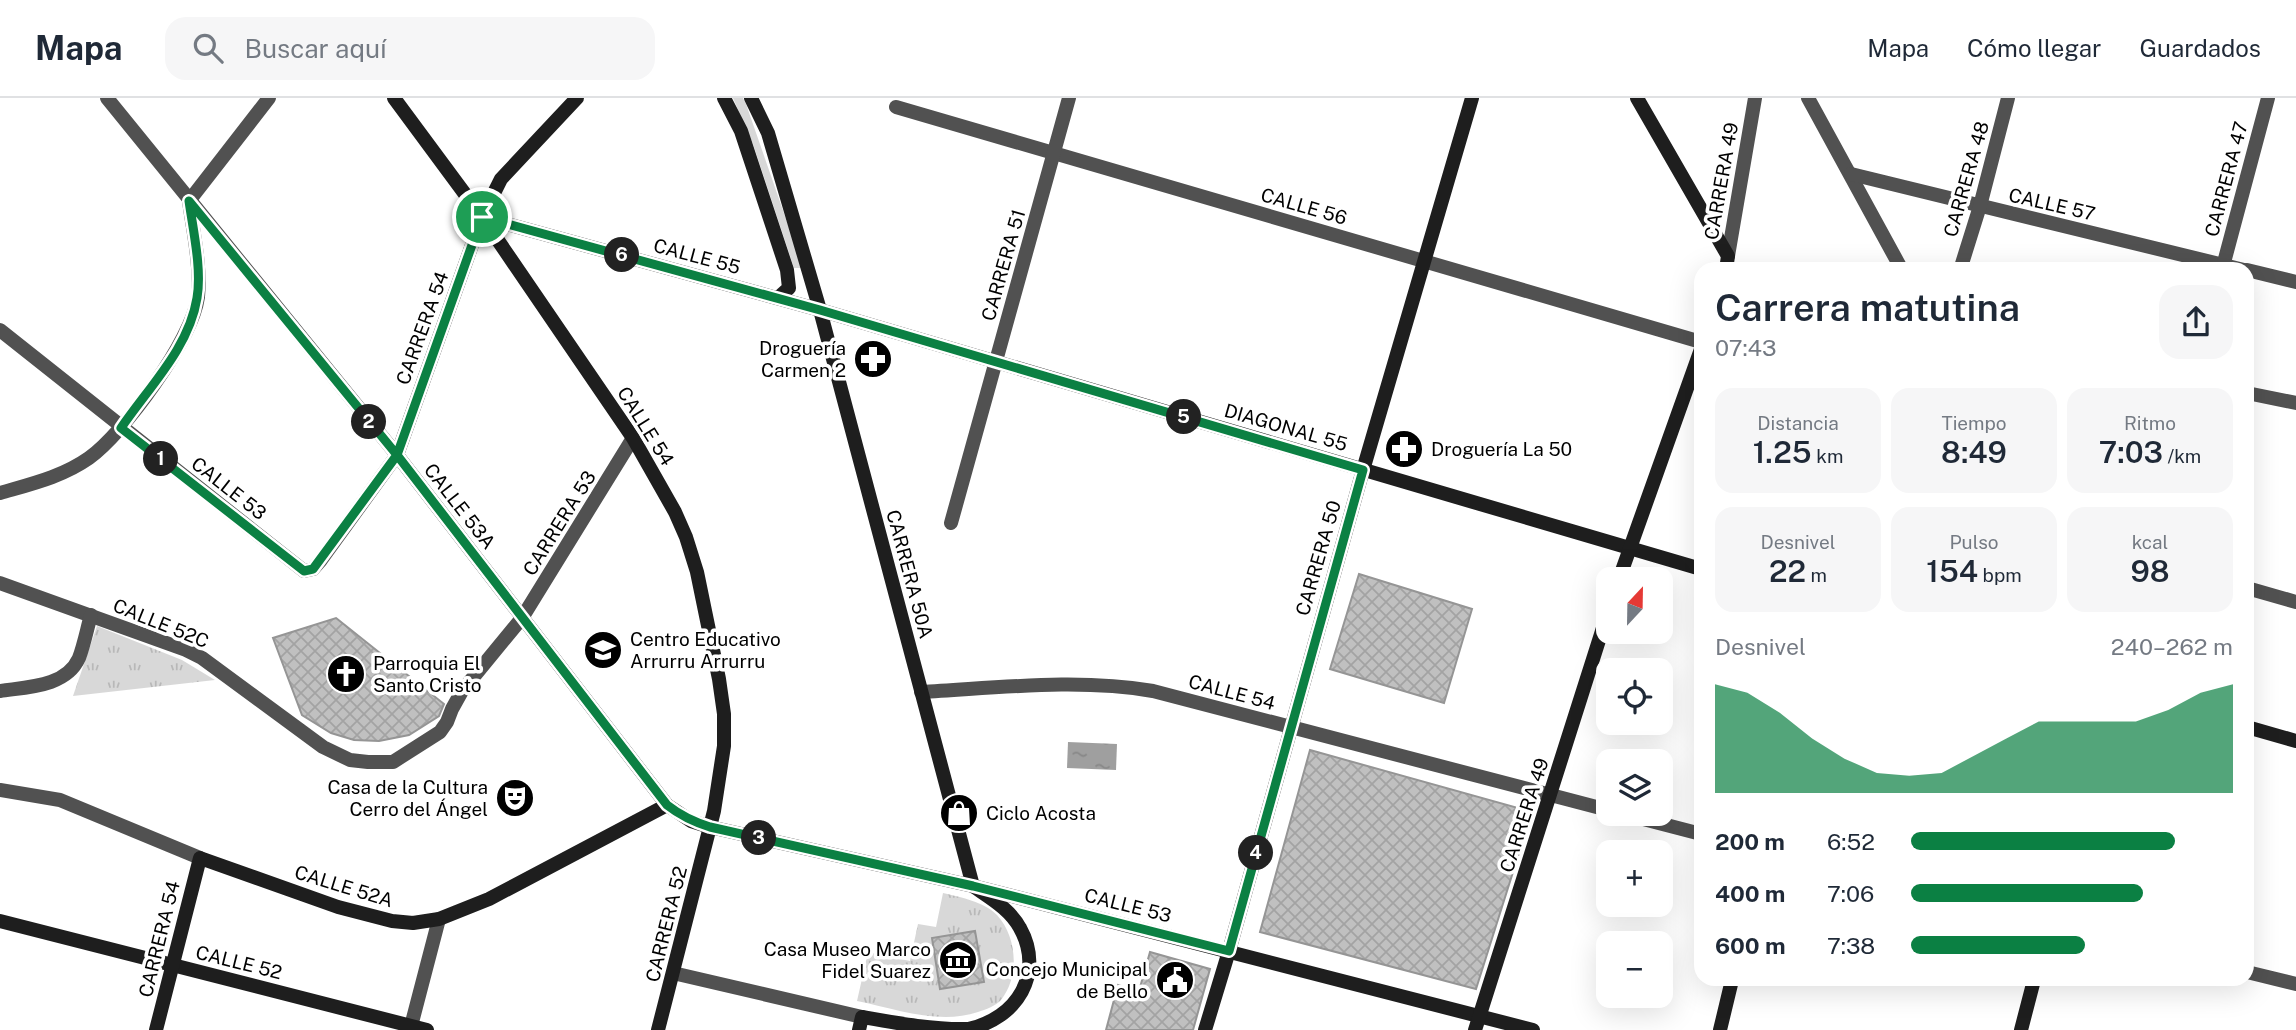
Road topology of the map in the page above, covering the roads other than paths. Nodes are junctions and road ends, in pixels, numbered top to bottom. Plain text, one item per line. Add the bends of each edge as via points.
1 (107, 98) edge
2 (269, 98) edge
3 (394, 98) edge
4 (577, 98) edge
5 (724, 98) edge
6 (751, 98) edge
7 (1069, 98) edge
8 (1472, 98) edge
9 (1637, 98) edge
10 (1755, 98) edge
11 (1808, 98) edge
12 (2008, 98) edge
13 (2268, 98) edge
14 (896, 107) dead end
15 (1054, 153) junction
16 (1851, 174) junction
17 (189, 201) junction
18 (1980, 206) junction
19 (482, 217) junction
20 (1424, 261) junction
21 (1726, 262) edge
22 (1727, 262) edge
23 (1898, 262) edge
24 (1962, 262) edge
25 (2203, 262) edge
26 (2224, 262) edge
27 (2254, 272) edge
28 (2296, 282) edge
29 (778, 298) junction
30 (820, 310) junction
31 (0, 330) edge
32 (1694, 340) edge
33 (996, 362) junction
34 (1694, 368) edge
35 (2254, 394) edge
36 (2296, 403) edge
37 (121, 428) junction
38 (633, 438) junction
39 (397, 455) junction
40 (1363, 470) junction
41 (0, 493) edge
42 (951, 523) dead end
43 (1628, 548) junction
44 (1622, 567) edge
45 (1694, 567) edge
46 (304, 571) joint
47 (0, 583) edge
48 (2254, 590) edge
49 (2296, 603) edge
50 (91, 615) junction
51 (522, 618) junction
52 (1598, 644) edge
53 (0, 691) edge
54 (921, 692) junction
55 (1291, 727) junction
56 (2254, 729) edge
57 (2296, 741) edge
58 (368, 762) joint
59 (0, 790) edge
60 (1550, 794) junction
61 (667, 805) junction
62 (1596, 807) edge
63 (1670, 826) edge
64 (710, 827) junction
65 (1694, 832) edge
66 (200, 858) junction
67 (973, 886) junction
68 (439, 919) junction
69 (0, 921) edge
70 (1229, 951) junction
71 (172, 965) junction
72 (673, 973) junction
73 (2254, 974) edge
74 (2296, 984) edge
75 (1731, 986) edge
76 (2032, 986) edge
77 (1480, 1015) junction
78 (861, 1024) edge
79 (982, 1027) edge
80 (410, 1028) edge
81 (156, 1030) edge
82 (427, 1030) edge
83 (658, 1030) edge
84 (1205, 1030) edge
85 (1475, 1030) edge
86 (1533, 1030) edge
87 (1720, 1030) edge
88 (2021, 1030) edge

1 - 17 street, CALLE 53A
2 - 17 street
3 - 19 main road, CALLE 54
4 - 19 main road, CARRERA 54 via 501,180
5 - 29 main road via 741,131 787,270 789,288
6 - 30 main road, CARRERA 50A via 768,133
7 - 15 street, CARRERA 51
8 - 20 main road, CARRERA 50
9 - 21 main road
10 - 22 street, CARRERA 49
11 - 16 street
12 - 18 street, CARRERA 48
13 - 26 street, CARRERA 47
14 - 15 street, CALLE 56
15 - 20 street, CALLE 56
15 - 33 street, CARRERA 51
16 - 18 street, CALLE 57
16 - 23 street
17 - 37 street via 198,297 167,368
17 - 39 street, CALLE 53A
18 - 24 street, CARRERA 48
18 - 25 street, CALLE 57
19 - 29 main road, CALLE 55
19 - 38 main road, CALLE 54
19 - 39 main road, CARRERA 54
20 - 32 street, CALLE 56
20 - 40 main road, CARRERA 50
27 - 28 street, CALLE 57
29 - 30 main road, CALLE 55
30 - 33 main road, DIAGONAL 55
30 - 54 main road, CARRERA 50A
31 - 37 street, CALLE 53
33 - 40 main road, DIAGONAL 55
33 - 42 street, CARRERA 51
34 - 43 main road
35 - 36 street
37 - 41 street via 87,459 58,476
37 - 46 street, CALLE 53
38 - 51 street, CARRERA 53
38 - 64 main road, CALLE 54 via 686,537 719,679 724,730
39 - 46 street, CARRERA 54 via 321,560
39 - 51 main road, CALLE 53A
40 - 43 main road, DIAGONAL 55
40 - 55 main road, CARRERA 50
43 - 44 main road
43 - 45 main road, DIAGONAL 55
47 - 50 street, CALLE 52C
48 - 49 street
50 - 53 street via 72,669 47,683
50 - 58 street, CALLE 52C via 202,658 323,747 350,760
51 - 58 street, CARRERA 53 via 463,691 440,732 393,761
51 - 61 main road, CALLE 53A
52 - 60 main road, CARRERA 49
54 - 55 street, CALLE 54 via 1122,686
54 - 67 main road, CARRERA 50A
55 - 60 street, CALLE 54
55 - 70 main road, CARRERA 50
56 - 57 main road
59 - 66 street, CALLE 52A via 60,800
60 - 62 street, CALLE 54
60 - 77 main road, CARRERA 49
61 - 64 main road, CALLE 53A
61 - 68 main road, CALLE 52A via 489,899
63 - 65 street
64 - 67 main road, CALLE 53
64 - 72 main road, CARRERA 52
66 - 68 main road, CALLE 52A via 367,915 412,923
66 - 71 main road, CARRERA 54
67 - 70 main road, CALLE 53
67 - 79 main road via 1008,911 1031,957 1021,996
68 - 80 street
69 - 71 main road, CALLE 52
70 - 77 main road, CALLE 53
70 - 84 main road, CARRERA 50
71 - 80 main road, CALLE 52
71 - 81 main road, CARRERA 54
72 - 78 street
72 - 83 main road, CARRERA 52
73 - 74 street
75 - 87 main road
76 - 88 main road
77 - 85 main road, CARRERA 49
77 - 86 main road, CALLE 53
78 - 79 main road via 933,1030
80 - 82 main road, CALLE 52

